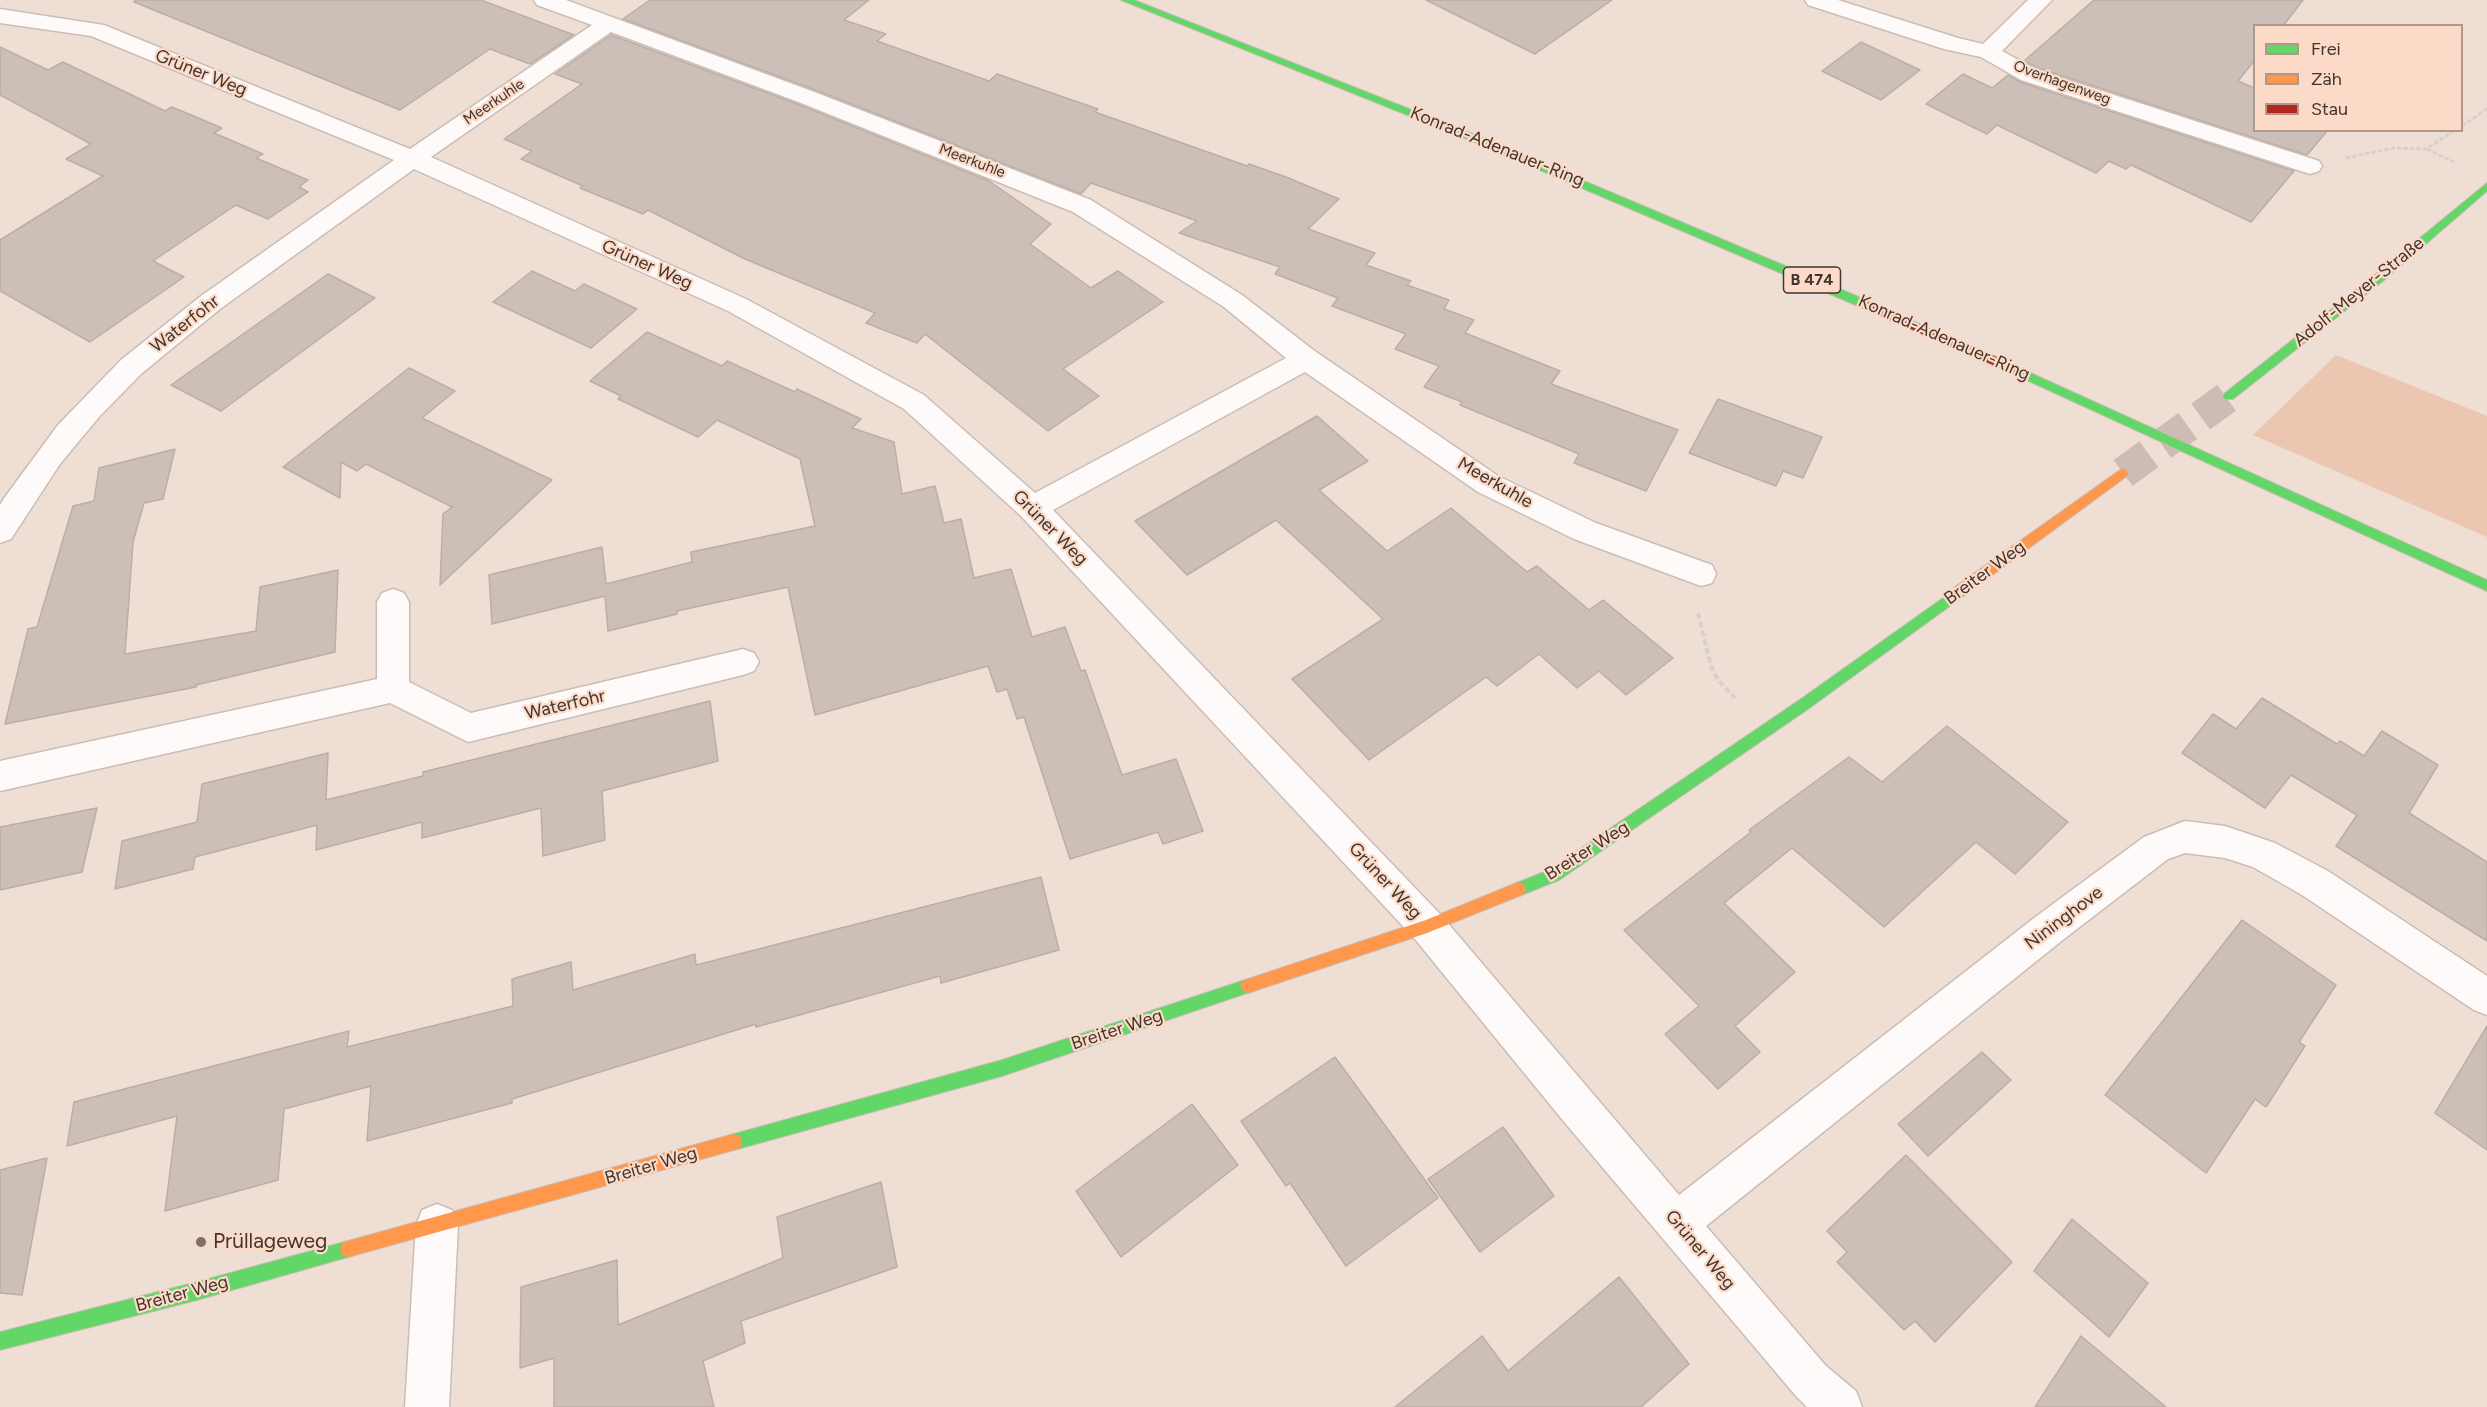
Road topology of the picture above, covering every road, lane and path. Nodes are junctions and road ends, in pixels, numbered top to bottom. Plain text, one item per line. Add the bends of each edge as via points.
1 (545, 0) edge
2 (1126, 0) edge
3 (1816, 0) edge
4 (2041, 0) edge
5 (0, 16) edge
6 (607, 25) junction
7 (1988, 52) junction
8 (2487, 110) edge
9 (2463, 125) edge
10 (2452, 132) edge
11 (411, 158) junction
12 (2310, 166) joint
13 (2487, 186) edge
14 (1306, 360) junction
15 (2229, 396) tunnel mouth
16 (2122, 473) tunnel mouth
17 (1032, 507) junction
18 (0, 531) edge
19 (1701, 574) joint
20 (2487, 586) edge
21 (393, 602) dead end
22 (743, 662) dead end
23 (393, 689) junction
24 (1733, 696) dead end
25 (0, 776) edge
26 (1427, 926) junction
27 (2487, 997) edge
28 (1677, 1223) junction
29 (437, 1225) junction
30 (0, 1341) edge
31 (427, 1407) edge
32 (1839, 1407) edge

1 - 6 street, Meerkuhle
2 - 20 street, Konrad-Adenauer-Ring / B 474 via 1310,70 1746,250 2236,468
3 - 7 street, Overhagenweg
4 - 7 street
5 - 11 street, Grüner Weg via 96,30
6 - 11 street, Meerkuhle
6 - 14 street, Meerkuhle via 820,102 1082,206 1233,301
7 - 12 street, Overhagenweg via 2029,75
8 - 9 path
10 - 12 path via 2426,149 2394,148
11 - 17 street, Grüner Weg via 737,305 914,402
11 - 18 street, Waterfohr via 152,348 103,394 55,450
13 - 15 street, Adolf-Meyer-Straße via 2379,278
14 - 17 street
14 - 19 street, Meerkuhle via 1488,484 1585,531
16 - 26 street, Breiter Weg via 1803,705 1554,875
17 - 26 street, Grüner Weg
19 - 24 path via 1696,608 1711,666
21 - 23 street
22 - 23 street, Waterfohr via 468,728
23 - 25 street
26 - 28 street, Grüner Weg
26 - 29 street, Breiter Weg via 1002,1068
27 - 28 street, Nininghove via 2315,883 2263,854 2225,842 2185,837 2157,848 2051,927
28 - 32 street, Grüner Weg via 1811,1381
29 - 30 street, Breiter Weg
29 - 31 street

